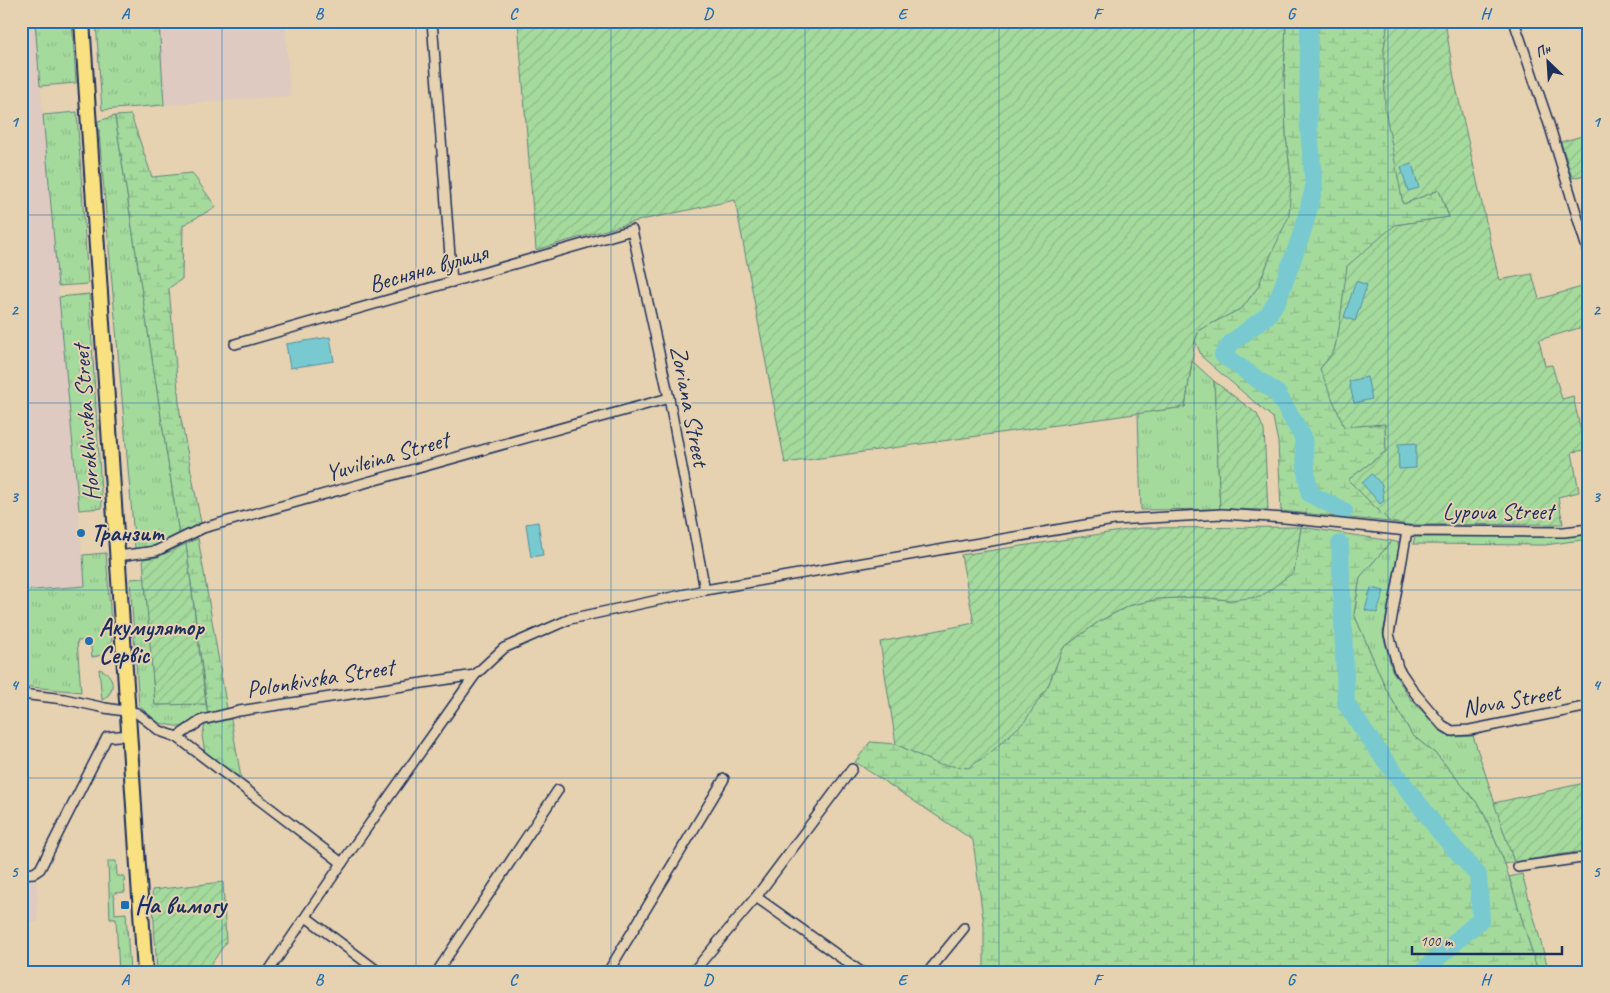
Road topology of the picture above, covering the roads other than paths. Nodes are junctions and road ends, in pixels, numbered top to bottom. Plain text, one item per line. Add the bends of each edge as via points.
1 (82, 21) edge
2 (432, 21) edge
3 (1514, 21) edge
4 (632, 230) joint
5 (1589, 254) edge
6 (452, 282) junction
7 (235, 344) dead end
8 (670, 398) junction
9 (1589, 529) edge
10 (1407, 532) junction
11 (118, 556) junction
12 (705, 590) junction
13 (475, 675) junction
14 (21, 694) edge
15 (1589, 706) edge
16 (128, 712) junction
17 (130, 735) junction
18 (177, 737) junction
19 (852, 769) dead end
20 (724, 779) dead end
21 (558, 790) dead end
22 (1589, 857) edge
23 (342, 863) junction
24 (1518, 867) dead end
25 (21, 874) edge
26 (756, 898) junction
27 (306, 917) junction
28 (964, 928) dead end
29 (273, 970) edge
30 (145, 972) edge
31 (379, 972) edge
32 (437, 972) edge
33 (608, 972) edge
34 (693, 972) edge
35 (861, 972) edge
36 (928, 972) edge

1 - 11 main road, Horokhivska Street
2 - 6 street
3 - 5 street
4 - 6 street, Весняна вулиця
4 - 8 street, Zoriana Street
6 - 7 street, Весняна вулиця
8 - 11 street, Yuvileina Street via 203,528 156,551
8 - 12 street, Zoriana Street
9 - 10 street, Lypova Street via 1564,532
10 - 12 street, Lypova Street via 1222,514 1114,520
10 - 15 street, Nova Street via 1389,634 1398,668 1442,725 1452,731 1470,730
11 - 16 main road, Horokhivska Street
12 - 13 street, Lypova Street via 570,619 504,648
13 - 18 street, Polonkivska Street via 239,711 202,720
13 - 23 street, Lypova Street
14 - 16 street
16 - 17 main road, Horokhivska Street
16 - 18 street via 137,713 160,730
17 - 25 street via 107,737 40,869 34,874
17 - 30 main road, Horokhivska Street
18 - 23 street
19 - 26 street
20 - 33 street
21 - 32 street
22 - 24 street
23 - 27 street, Lypova Street
26 - 34 street
26 - 35 street
27 - 29 street, Lypova Street
27 - 31 street
28 - 36 street

